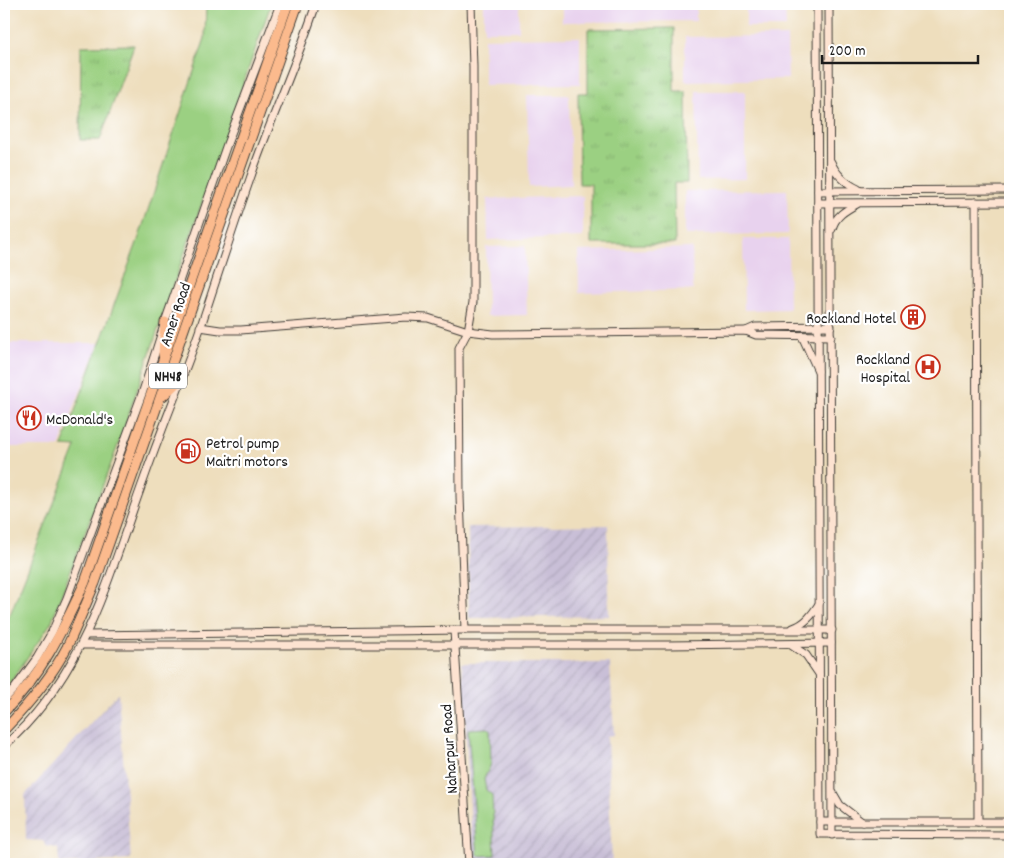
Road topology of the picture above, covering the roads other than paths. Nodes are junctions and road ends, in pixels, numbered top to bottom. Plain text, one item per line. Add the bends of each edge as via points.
1 (280, 4) edge
2 (288, 4) edge
3 (298, 4) edge
4 (316, 4) edge
5 (472, 4) edge
6 (817, 4) edge
7 (830, 4) edge
8 (830, 160) junction
9 (830, 190) junction
10 (862, 190) junction
11 (1010, 190) edge
12 (818, 191) junction
13 (830, 202) junction
14 (860, 202) junction
15 (976, 202) junction
16 (1010, 202) edge
17 (818, 203) junction
18 (830, 234) junction
19 (165, 322) junction
20 (819, 326) junction
21 (831, 326) junction
22 (200, 327) junction
23 (468, 331) junction
24 (746, 331) junction
25 (802, 336) junction
26 (820, 336) junction
27 (831, 336) junction
28 (163, 365) junction
29 (819, 376) junction
30 (181, 379) junction
31 (160, 399) junction
32 (820, 602) junction
33 (465, 630) junction
34 (788, 630) junction
35 (832, 630) junction
36 (454, 631) junction
37 (820, 631) junction
38 (87, 635) junction
39 (820, 643) junction
40 (831, 643) junction
41 (788, 644) junction
42 (82, 645) junction
43 (456, 645) junction
44 (820, 677) junction
45 (4, 700) edge
46 (4, 712) edge
47 (4, 730) edge
48 (4, 746) edge
49 (832, 790) junction
50 (820, 822) junction
51 (862, 822) junction
52 (978, 822) junction
53 (1010, 822) edge
54 (832, 823) junction
55 (832, 834) junction
56 (1010, 835) edge
57 (469, 864) edge

1 - 19 street
2 - 28 highway, Amer Road / NH48
3 - 31 highway, Amer Road / NH48
4 - 22 street via 257,158
5 - 23 street via 473,302
6 - 12 street
7 - 8 street
8 - 9 street
8 - 10 street via 840,178
9 - 10 street
9 - 12 street
9 - 13 street
10 - 11 street
12 - 17 street
13 - 14 street
13 - 17 street
13 - 18 street
14 - 15 street
14 - 18 street via 837,218
15 - 16 street
15 - 52 street
17 - 20 street
18 - 21 street
19 - 28 highway
19 - 45 street via 143,391 60,615 37,658
20 - 21 street
20 - 24 street via 755,327
20 - 26 street
21 - 27 street
22 - 23 street via 241,330 406,316 428,318
22 - 30 street
23 - 24 street via 493,334
23 - 33 street via 459,348
24 - 25 street via 756,335
25 - 26 street
25 - 29 street
26 - 27 street
26 - 29 street
27 - 35 street
28 - 46 highway, Amer Road / NH48 via 85,582 57,641 33,679
29 - 32 street
30 - 31 highway
30 - 38 street
31 - 47 highway, Amer Road / NH48 via 95,583 66,648 28,705
32 - 34 street via 802,625
32 - 37 street
33 - 34 street
33 - 36 street
34 - 37 street
35 - 37 street
35 - 40 street
36 - 38 street
36 - 43 street, Naharpur Road
37 - 39 street
38 - 42 street
39 - 40 street
39 - 41 street
39 - 44 street
40 - 49 street
41 - 43 street
41 - 44 street via 806,655
42 - 43 street
42 - 48 street via 41,709
43 - 57 street, Naharpur Road
44 - 50 street
49 - 51 street via 840,805
49 - 54 street
50 - 54 street
50 - 55 street via 820,834
51 - 52 street
51 - 54 street
52 - 53 street
54 - 55 street
55 - 56 street

